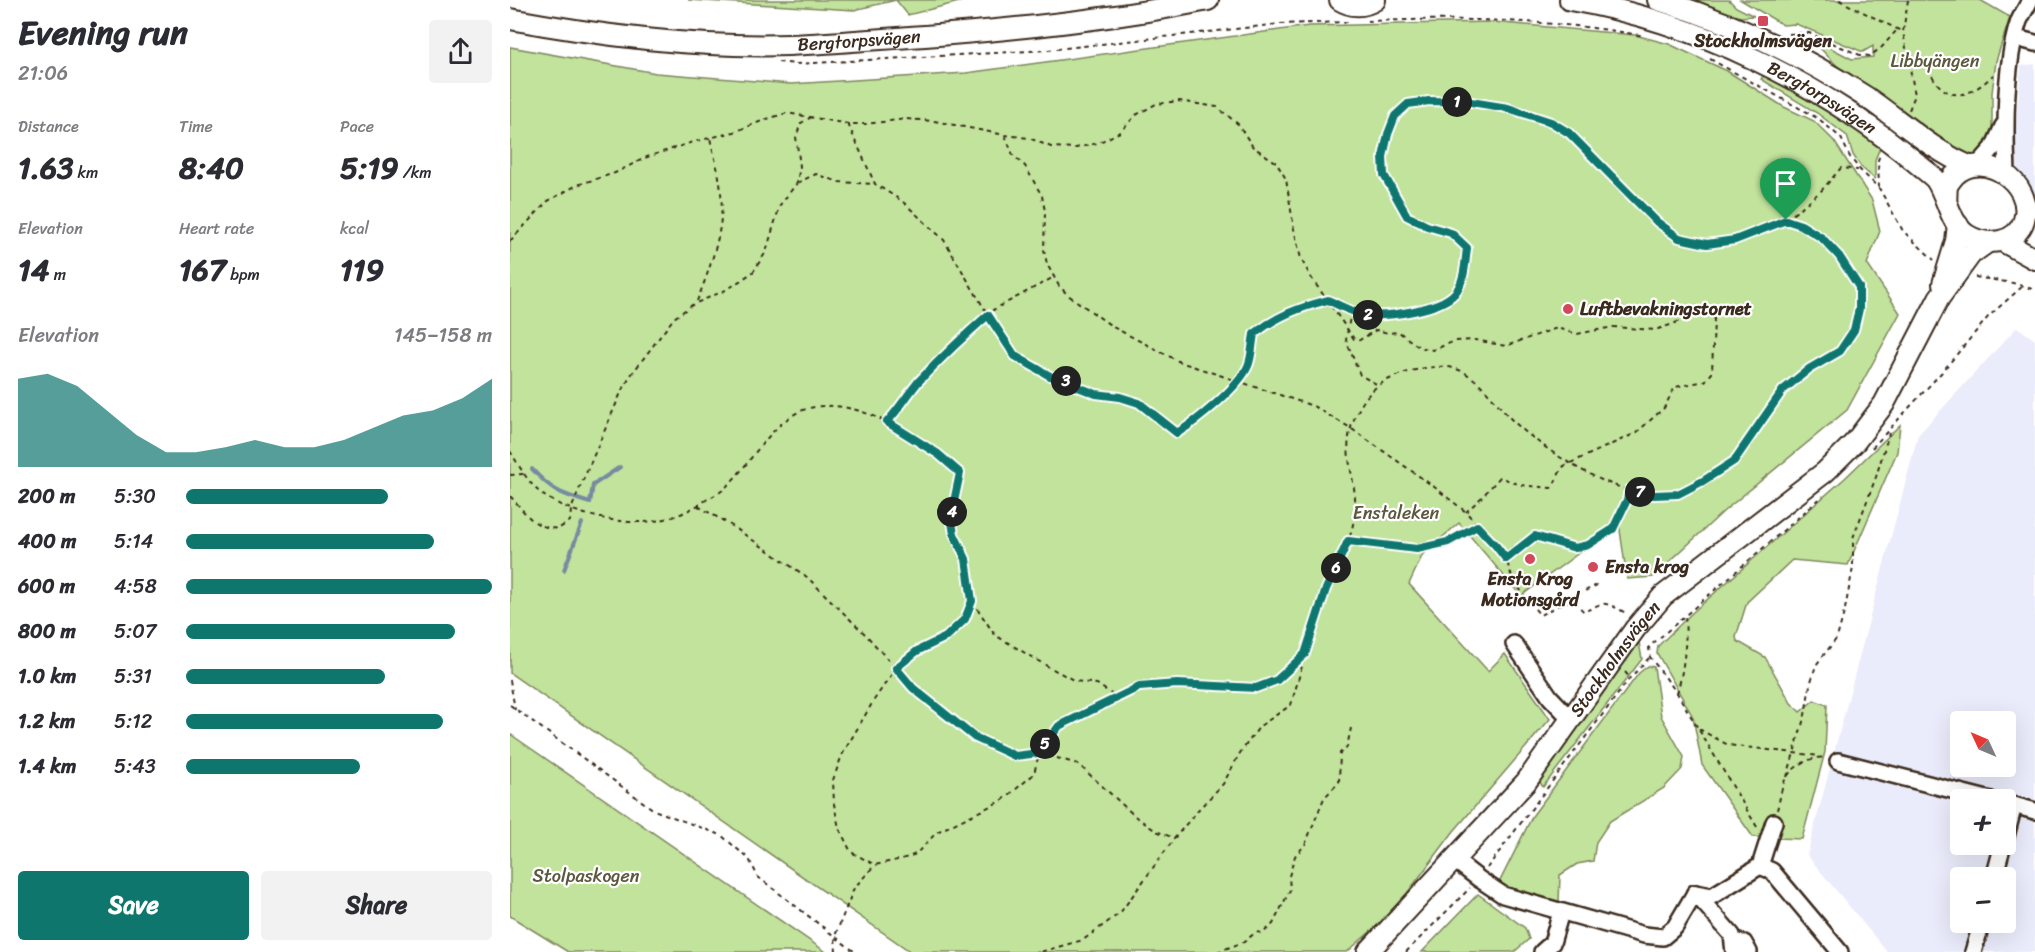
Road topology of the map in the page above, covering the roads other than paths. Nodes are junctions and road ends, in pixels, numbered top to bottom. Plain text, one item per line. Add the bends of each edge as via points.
1 (1208, 0) edge
2 (1340, 0) edge
3 (1375, 0) edge
4 (1570, 0) edge
5 (1658, 0) edge
6 (2030, 0) edge
7 (510, 19) edge
8 (2016, 38) junction
9 (2035, 43) edge
10 (2005, 124) junction
11 (1973, 166) junction
12 (2007, 174) junction
13 (1946, 201) junction
14 (2030, 219) edge
15 (1958, 225) junction
16 (1995, 241) junction
17 (2035, 259) edge
18 (1939, 298) junction
19 (1514, 644) dead end
20 (1570, 718) junction
21 (1838, 761) road end
22 (1950, 790) edge
23 (2016, 806) edge
24 (2035, 811) edge
25 (1774, 822) road end
26 (1454, 859) junction
27 (1760, 866) junction
28 (1695, 893) junction
29 (1561, 912) junction
30 (1979, 933) edge
31 (1734, 947) edge
32 (1368, 952) edge
33 (1542, 952) edge
34 (1749, 952) edge
35 (1839, 952) edge
36 (1973, 952) edge

1 - 7 main road, Bergtorpsvägen via 1060,24 788,45 689,43 602,35
2 - 3 main road via 1356,6
4 - 13 main road, Bergtorpsvägen via 1658,20 1788,76 1844,108 1891,142 1935,179
5 - 11 main road, Bergtorpsvägen via 1759,37 1823,69 1950,158
6 - 8 street via 2019,20
8 - 9 street
8 - 10 street
10 - 11 street via 1993,147
10 - 12 street
11 - 12 main road
11 - 13 main road via 1956,174 1947,185
12 - 14 main road via 2015,182
13 - 15 main road
14 - 16 main road via 2023,222 2015,235
15 - 16 main road via 1976,239
15 - 18 main road, Stockholmsvägen
16 - 17 main road
16 - 18 main road, Stockholmsvägen via 1971,254
18 - 20 main road, Stockholmsvägen via 1884,404 1855,442 1824,472 1663,596
19 - 20 street via 1550,697
20 - 26 main road, Stockholmsvägen via 1527,782
21 - 22 street
23 - 24 street
25 - 27 street
26 - 29 street via 1503,895
26 - 32 main road, Stockholmsvägen
27 - 28 street via 1712,896
27 - 35 street via 1772,871
28 - 29 street via 1676,927 1663,937
28 - 31 street via 1732,935
29 - 33 street via 1552,943
30 - 36 street
31 - 34 street via 1744,943

